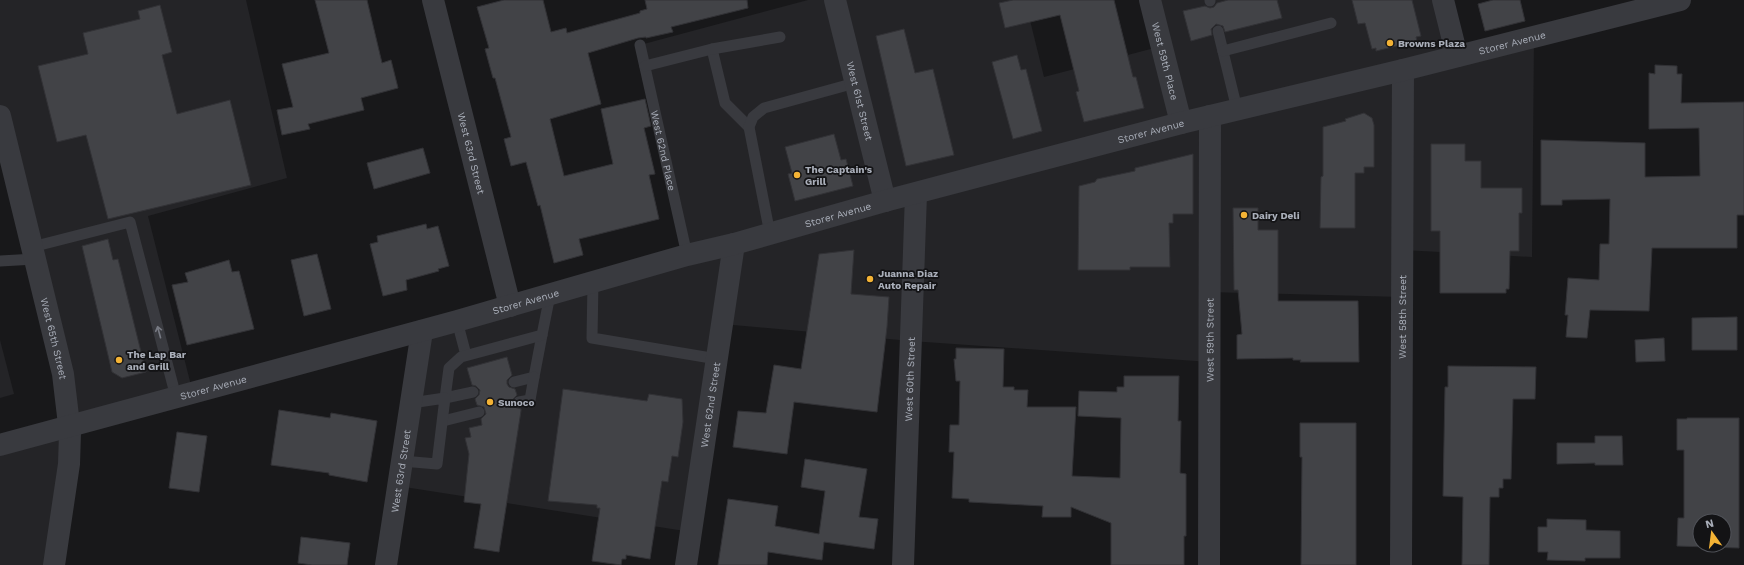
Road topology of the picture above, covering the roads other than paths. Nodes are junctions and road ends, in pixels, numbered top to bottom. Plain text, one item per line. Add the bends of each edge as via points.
1 (433, 0) edge
2 (835, 0) edge
3 (1150, 0) edge
4 (1443, 0) edge
5 (1680, 0) edge
6 (1331, 23) dead end
7 (1218, 31) dead end
8 (780, 37) dead end
9 (640, 45) dead end
10 (712, 49) junction
11 (1223, 51) junction
12 (1456, 56) junction
13 (645, 66) junction
14 (1403, 70) junction
15 (855, 83) junction
16 (1237, 109) junction
17 (0, 116) edge
18 (1210, 116) junction
19 (1181, 123) junction
20 (749, 127) junction
21 (6, 167) edge
22 (916, 194) junction
23 (885, 201) junction
24 (770, 234) junction
25 (734, 244) junction
26 (33, 253) junction
27 (687, 255) junction
28 (0, 262) edge
29 (593, 282) junction
30 (550, 295) junction
31 (510, 306) junction
32 (457, 321) junction
33 (422, 331) junction
34 (542, 335) junction
35 (466, 355) junction
36 (717, 359) junction
37 (534, 377) junction
38 (514, 382) dead end
39 (474, 392) dead end
40 (176, 397) junction
41 (445, 398) junction
42 (519, 402) dead end
43 (411, 403) junction
44 (479, 412) dead end
45 (443, 421) junction
46 (69, 426) junction
47 (0, 445) edge
48 (402, 461) junction
49 (54, 565) edge
50 (386, 565) edge
51 (686, 565) edge
52 (903, 565) edge
53 (1209, 565) edge
54 (1401, 565) edge

1 - 31 street, West 63rd Street
2 - 15 street, West 61st Street
3 - 19 street, West 59th Place
4 - 12 street
5 - 12 street, Storer Avenue
6 - 11 lane
7 - 11 lane
8 - 10 lane
9 - 13 lane, West 62nd Place
10 - 13 lane
10 - 20 lane via 725,103
11 - 16 lane
12 - 14 street, Storer Avenue
13 - 27 lane, West 62nd Place
14 - 16 street, Storer Avenue
14 - 54 street, West 58th Street
15 - 20 lane via 764,108 754,117
15 - 23 street, West 61st Street
16 - 18 street, Storer Avenue
17 - 21 street, West 65th Street
18 - 19 street, Storer Avenue
18 - 53 street, West 59th Street
19 - 22 street, Storer Avenue
20 - 24 lane
21 - 26 street, West 65th Street
22 - 23 street, Storer Avenue
22 - 52 street, West 60th Street
23 - 24 street, Storer Avenue
24 - 25 street, Storer Avenue
25 - 27 street, Storer Avenue
25 - 36 street, West 62nd Street
26 - 28 lane
40 -> 26 lane via 130,222
26 - 46 street, West 65th Street via 63,374
27 - 29 street, Storer Avenue
29 - 30 street, Storer Avenue
29 - 36 lane via 592,338
30 - 31 street, Storer Avenue
30 - 34 lane
31 - 32 street, Storer Avenue
32 - 33 street, Storer Avenue
32 - 35 lane
33 - 40 street, Storer Avenue
33 - 43 street, West 63rd Street
34 - 35 lane
34 - 37 lane
35 - 41 lane via 449,368
36 - 51 street, West 62nd Street
37 - 38 lane
37 - 42 lane via 530,400
39 - 41 lane
40 - 46 street, Storer Avenue
41 - 43 lane
41 - 45 lane
43 - 48 street, West 63rd Street
44 - 45 lane
45 - 48 lane via 437,464
46 - 47 street, Storer Avenue
46 - 49 street, West 65th Street via 69,464
48 - 50 street, West 63rd Street

